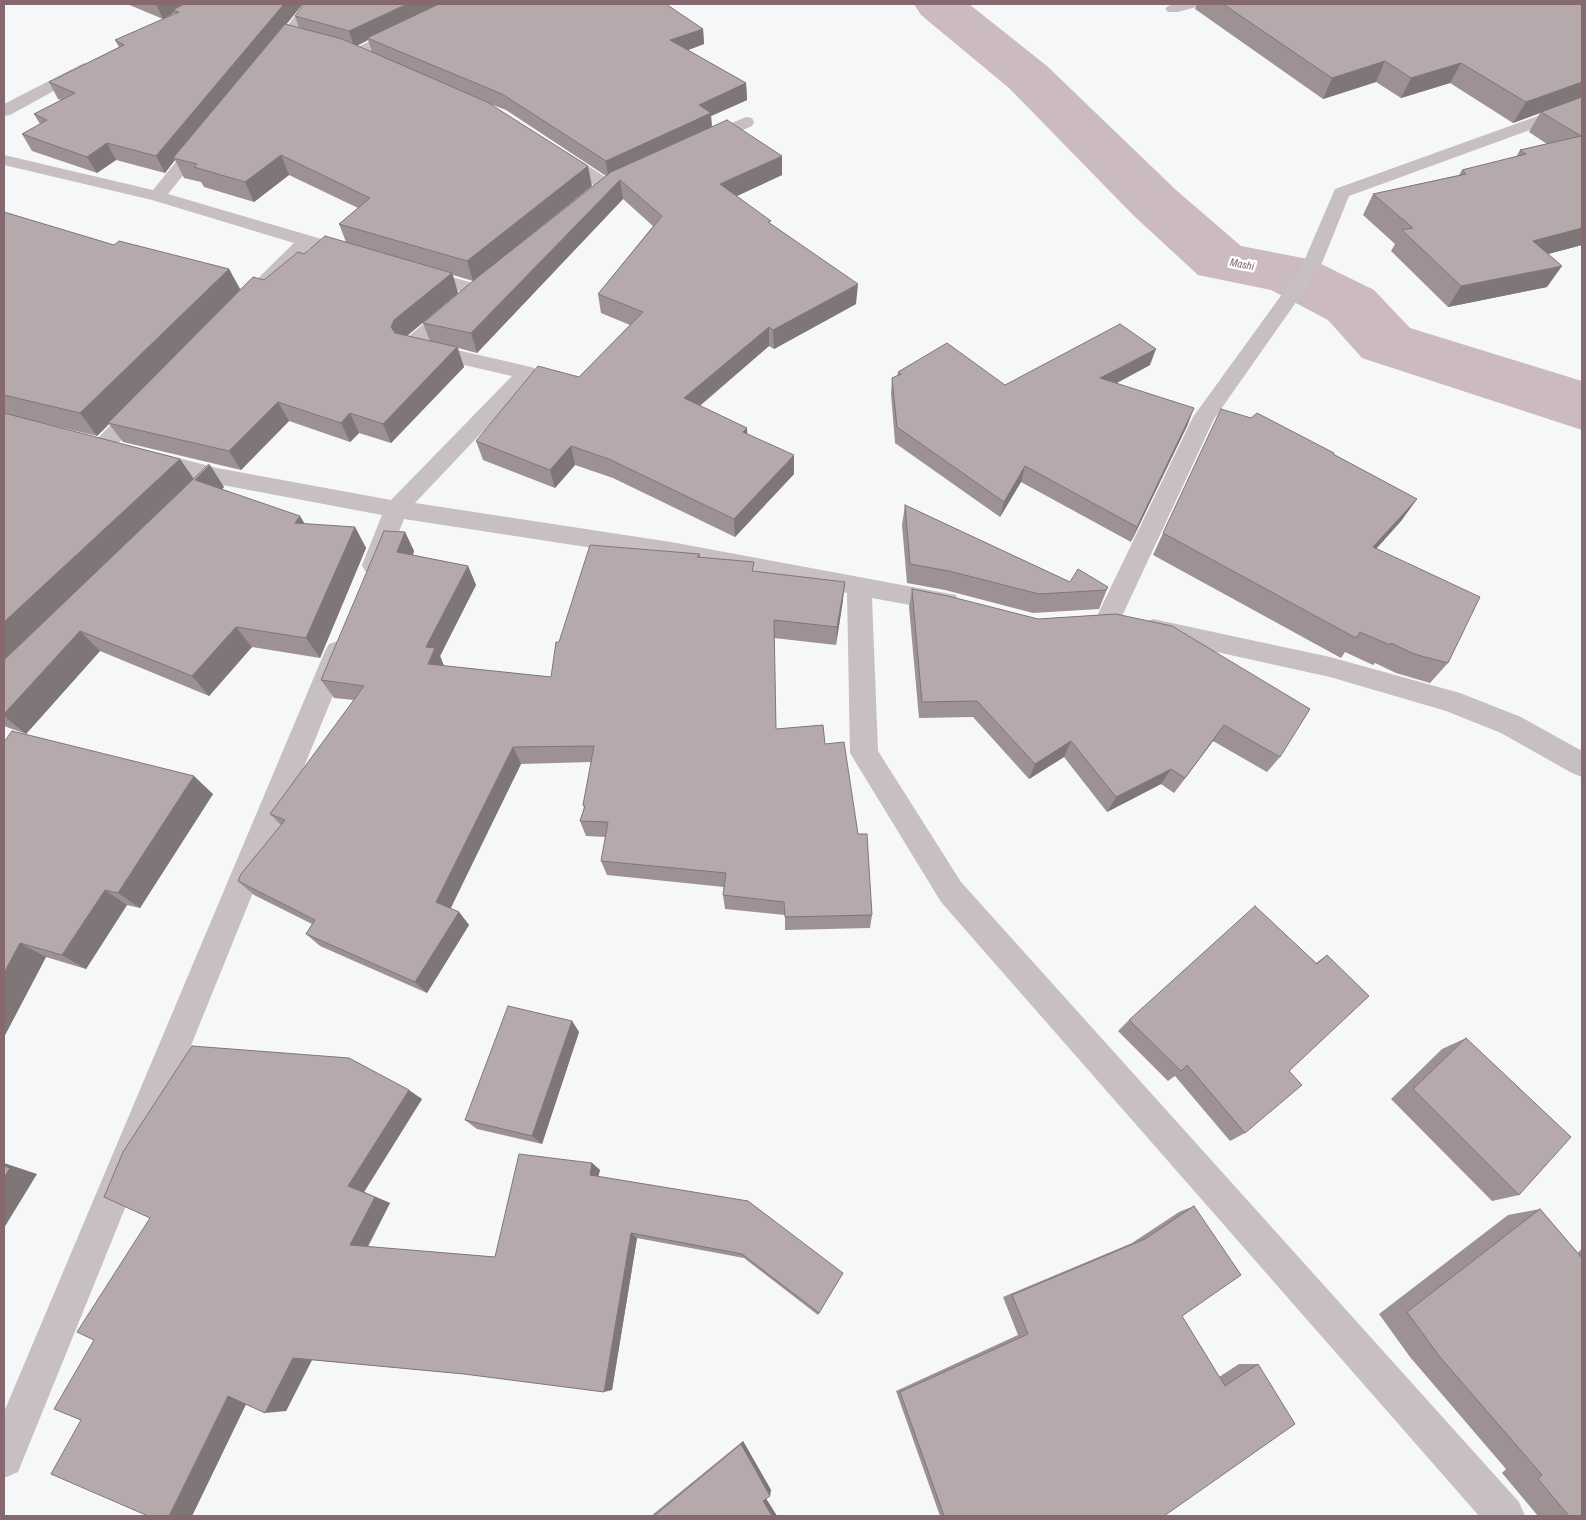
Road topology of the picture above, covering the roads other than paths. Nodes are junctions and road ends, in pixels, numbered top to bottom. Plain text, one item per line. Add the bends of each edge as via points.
1 (311, 4) edge
2 (460, 4) edge
3 (1191, 4) edge
4 (1173, 9) dead end
5 (289, 35) junction
6 (308, 40) edge
7 (336, 49) edge
8 (355, 54) junction
9 (100, 60) edge
10 (373, 62) edge
11 (264, 66) edge
12 (1579, 109) edge
13 (4, 111) edge
14 (746, 122) dead end
15 (214, 127) edge
16 (549, 149) edge
17 (685, 150) edge
18 (4, 160) edge
19 (624, 178) edge
20 (607, 186) junction
21 (158, 196) junction
22 (591, 198) edge
23 (306, 240) junction
24 (372, 260) edge
25 (507, 266) edge
26 (400, 268) edge
27 (476, 290) junction
28 (238, 309) edge
29 (156, 392) edge
30 (217, 476) junction
31 (196, 497) edge
32 (396, 510) junction
33 (858, 587) junction
34 (362, 592) edge
35 (972, 609) edge
36 (347, 629) edge
37 (1582, 765) edge
38 (4, 1458) edge
39 (1505, 1516) edge

1 - 5 street
2 - 8 street
3 - 4 street
5 - 6 street
5 - 11 street
7 - 8 street
8 - 10 street
9 - 13 street
12 - 37 street via 1340,193 1310,268 1204,417 1098,620 1330,667 1451,702 1511,725
14 - 17 street
15 - 21 street
16 - 20 street
18 - 21 street
19 - 20 street
20 - 22 street
21 - 23 street
23 - 24 street
23 - 28 street
25 - 27 street
26 - 27 street
27 - 32 street via 410,346 527,373
29 - 30 street via 93,444
30 - 31 street
30 - 32 street
32 - 33 street via 671,551
32 - 34 street
33 - 35 street
33 - 39 street via 864,752 951,892
36 - 38 street

